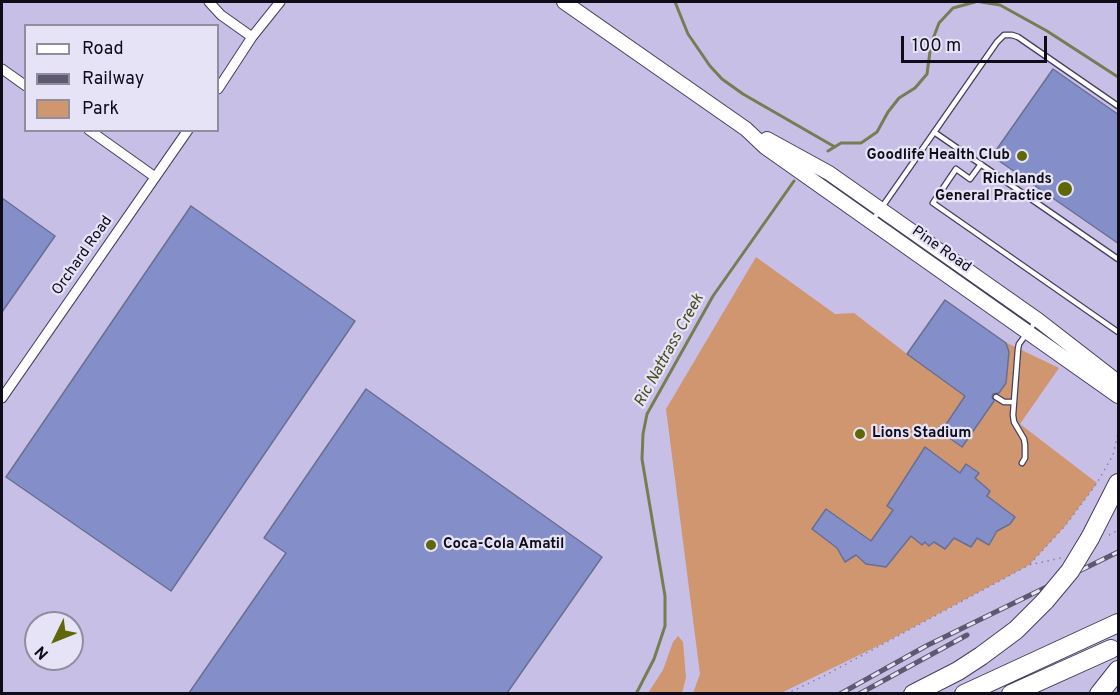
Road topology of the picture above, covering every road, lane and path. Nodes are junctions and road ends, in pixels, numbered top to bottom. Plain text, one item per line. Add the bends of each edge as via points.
1 (209, 2) edge
2 (280, 2) edge
3 (564, 2) edge
4 (252, 37) junction
5 (2, 69) edge
6 (24, 85) edge
7 (219, 87) edge
8 (1119, 106) edge
9 (746, 129) junction
10 (92, 132) edge
11 (187, 132) edge
12 (934, 132) junction
13 (981, 164) junction
14 (155, 177) junction
15 (880, 209) junction
16 (872, 221) junction
17 (1119, 259) edge
18 (1033, 326) junction
19 (1119, 332) edge
20 (1119, 382) edge
21 (1119, 396) edge
22 (2, 398) edge
23 (996, 398) dead end
24 (1014, 402) junction
25 (1119, 433) edge
26 (1022, 463) dead end
27 (1119, 483) edge
28 (1119, 530) edge
29 (1108, 535) dead end
30 (1067, 555) dead end
31 (1029, 565) junction
32 (1119, 623) edge
33 (1111, 649) dead end
34 (1119, 670) edge
35 (786, 693) edge
36 (913, 693) edge
37 (964, 693) edge
38 (1011, 693) edge
39 (1099, 693) edge

1 - 4 street
2 - 4 street
3 - 9 street, Pine Road
4 - 7 street
5 - 6 street
8 - 12 lane via 1018,37 1004,35
9 - 15 street, Pine Road via 829,173
9 - 16 street, Pine Road via 765,147
10 - 14 street
11 - 14 street, Orchard Road
12 - 13 lane
12 - 15 lane
13 - 17 lane
13 - 19 lane via 970,179 956,169 933,203
14 - 22 street, Orchard Road
15 - 16 lane
15 - 18 street, Pine Road
16 - 18 street, Pine Road
18 - 20 street, Pine Road
18 - 21 street, Pine Road
18 - 24 lane via 1019,344
23 - 24 lane
24 - 26 lane via 1014,422 1025,445
25 - 31 path via 1113,455 1096,483 1065,526
27 - 36 highway, bridge via 1070,571 1045,601 990,650
28 - 29 path
30 - 31 path
31 - 35 path
32 - 37 highway
33 - 38 highway
34 - 39 highway

